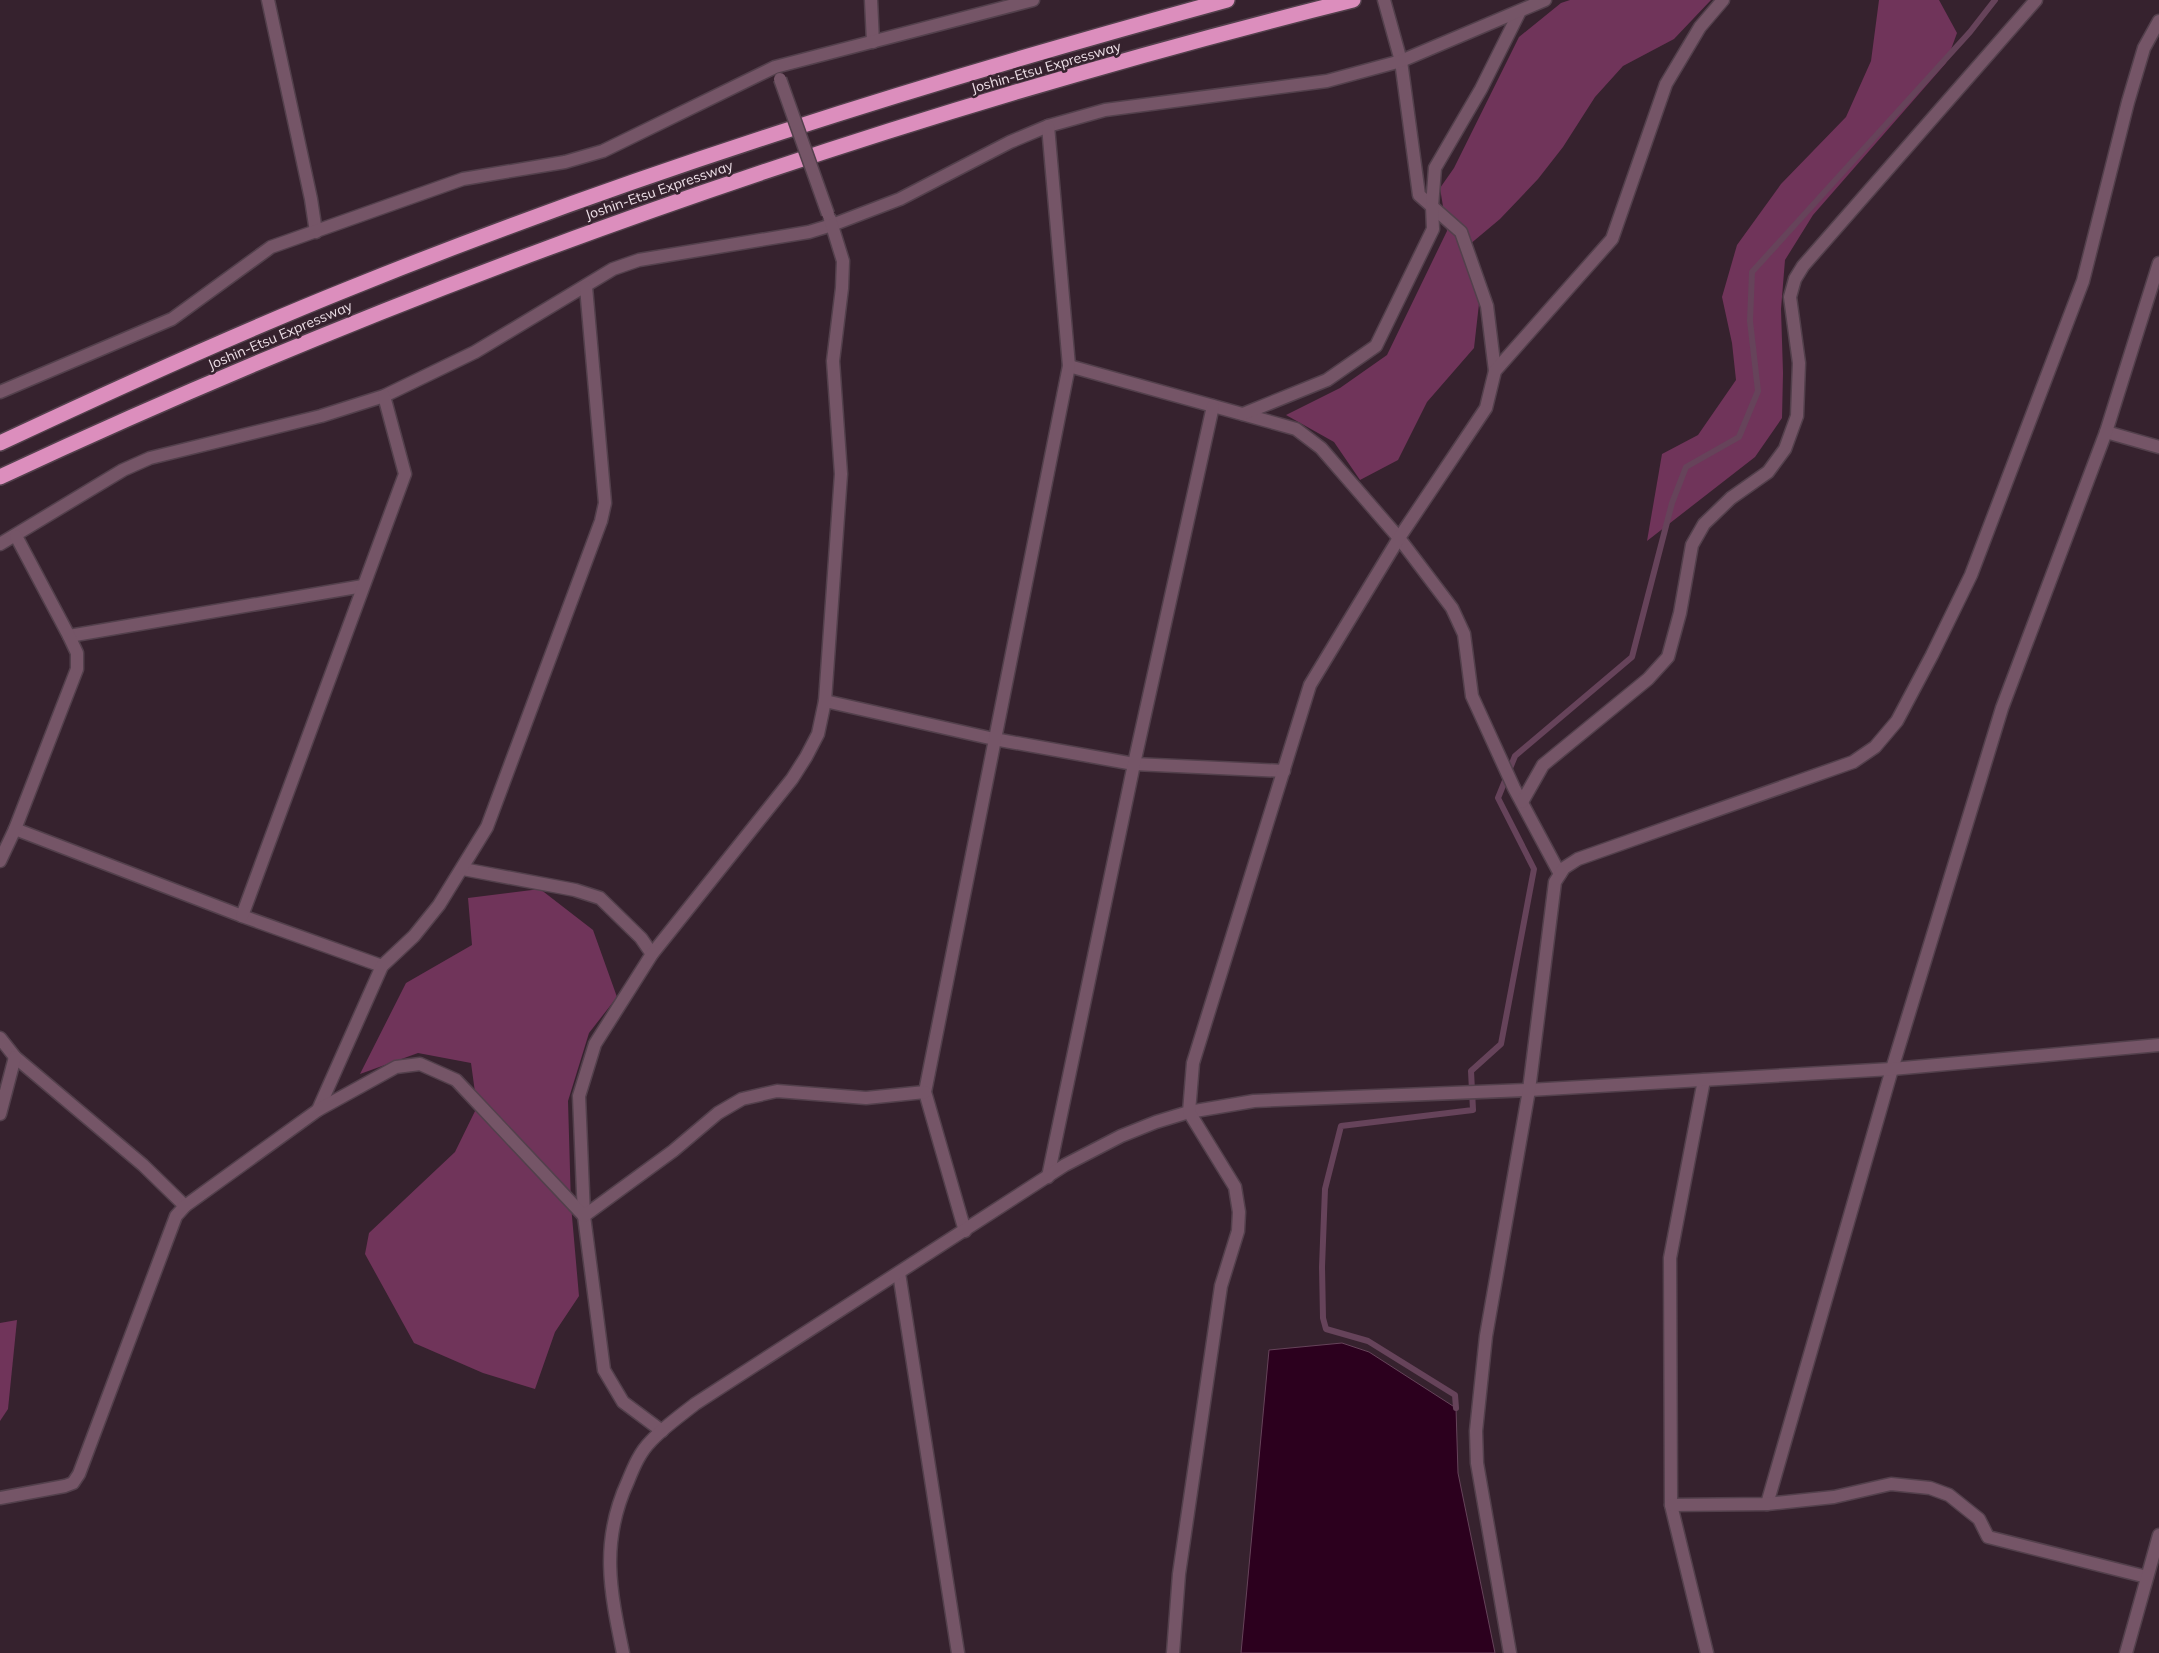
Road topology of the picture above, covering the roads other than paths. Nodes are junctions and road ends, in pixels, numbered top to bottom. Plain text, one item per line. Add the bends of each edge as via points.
1 (268, 0) edge
2 (872, 0) edge
3 (1033, 0) edge
4 (1227, 0) edge
5 (1353, 0) edge
6 (1384, 0) edge
7 (1545, 0) edge
8 (1723, 0) edge
9 (2036, 0) edge
10 (1520, 11) junction
11 (2159, 21) edge
12 (874, 42) junction
13 (1399, 57) junction
14 (775, 67) junction
15 (1048, 126) junction
16 (1432, 206) junction
17 (830, 220) junction
18 (316, 232) junction
19 (2159, 263) edge
20 (586, 287) junction
21 (1069, 366) junction
22 (1495, 371) junction
23 (0, 392) edge
24 (384, 396) junction
25 (1213, 406) junction
26 (1243, 414) junction
27 (2106, 432) junction
28 (0, 442) edge
29 (2159, 447) edge
30 (0, 477) edge
31 (16, 536) junction
32 (1399, 538) junction
33 (0, 544) edge
34 (363, 586) junction
35 (69, 636) junction
36 (825, 701) junction
37 (994, 739) junction
38 (1134, 764) junction
39 (1284, 771) junction
40 (1522, 802) junction
41 (15, 829) junction
42 (4, 840) edge
43 (0, 861) edge
44 (463, 869) junction
45 (1560, 874) junction
46 (242, 916) junction
47 (652, 954) junction
48 (382, 966) junction
49 (0, 1038) edge
50 (2159, 1045) edge
51 (15, 1057) junction
52 (1892, 1069) junction
53 (1704, 1080) junction
54 (1529, 1090) junction
55 (925, 1092) junction
56 (318, 1110) junction
57 (1189, 1112) junction
58 (0, 1114) edge
59 (1048, 1177) junction
60 (185, 1206) junction
61 (584, 1216) junction
62 (965, 1231) junction
63 (899, 1273) junction
64 (662, 1431) junction
65 (0, 1498) edge
66 (1767, 1504) junction
67 (1671, 1505) junction
68 (2159, 1535) edge
69 (2147, 1576) junction
70 (623, 1653) edge
71 (958, 1653) edge
72 (1173, 1653) edge
73 (1510, 1653) edge
74 (1707, 1653) edge
75 (2126, 1653) edge

1 - 18 street via 312,199
2 - 12 street
3 - 12 street
4 - 28 highway, Joshin-Etsu Expressway via 897,96 584,200 350,288
5 - 30 highway, Joshin-Etsu Expressway via 983,102 705,191 494,266 362,318 145,410
6 - 13 street
7 - 10 street
8 - 22 street via 1700,27 1666,84 1612,238
9 - 40 street via 1803,266 1795,279 1790,298 1799,363 1797,416 1785,449 1768,472 1731,498 1704,524 1692,545 1680,613 1668,657 1648,679 1543,765
10 - 13 street
10 - 16 street via 1481,89 1435,168
11 - 45 street via 2144,48 2128,102 2084,281 1971,575 1897,720 1876,747 1853,762 1578,860
12 - 14 street
13 - 15 street via 1327,81 1105,110
13 - 16 street via 1419,195
14 - 17 street, bridge
14 - 18 street via 603,151 566,162 463,179
15 - 17 street via 900,199
15 - 21 street
16 - 22 street via 1461,232 1487,306
16 - 26 street via 1433,230 1376,346 1327,380
17 - 20 street via 809,232 639,260 613,269
17 - 36 street via 843,261 832,361 842,474
18 - 23 street via 271,247 172,319
19 - 27 street
20 - 24 street via 475,352
20 - 44 street via 605,503 598,531 487,828
21 - 25 street
21 - 37 street
22 - 32 street via 1486,408
24 - 31 street via 321,416 150,458 123,470
24 - 34 street via 405,474
25 - 26 street
25 - 38 street
26 - 32 street via 1296,429 1321,448
27 - 29 street
27 - 52 street via 2002,708
31 - 33 street
31 - 35 street
32 - 39 street via 1310,685
32 - 40 street via 1456,616 1464,634 1472,696
34 - 35 street
34 - 46 street
35 - 41 street via 77,653 77,669
36 - 37 street
36 - 47 street via 818,734 792,780
37 - 38 street
37 - 55 street
38 - 39 street
38 - 59 street
39 - 57 street via 1193,1063
40 - 45 street
41 - 42 street
41 - 46 street
42 - 43 street
44 - 47 street via 575,890 600,898 641,938
44 - 48 street via 414,936
45 - 54 street via 1551,903
46 - 48 street
47 - 61 street via 595,1044 579,1096
48 - 56 street
49 - 51 street
50 - 52 street
51 - 58 street
51 - 60 street via 143,1165
52 - 53 street
52 - 66 street
53 - 54 street
53 - 67 street via 1670,1258
54 - 57 street via 1254,1101
54 - 73 street via 1486,1336 1476,1431 1477,1463
55 - 61 street via 866,1098 777,1092 742,1099 718,1113 673,1151
55 - 62 street
56 - 60 street
56 - 61 street via 396,1066 420,1064 456,1080
57 - 59 street via 1121,1136
57 - 72 street via 1235,1187 1239,1212 1238,1231 1219,1296 1179,1574
59 - 62 street
60 - 65 street via 176,1216 76,1478 65,1486
61 - 64 street via 604,1370 623,1402
62 - 63 street
63 - 64 street via 695,1404
63 - 71 street
64 - 70 street via 640,1456 620,1499 614,1521 609,1562
66 - 67 street
66 - 69 street via 1834,1497 1891,1484 1930,1488 1950,1496 1978,1519 1988,1537
67 - 74 street
68 - 69 street
69 - 75 street

